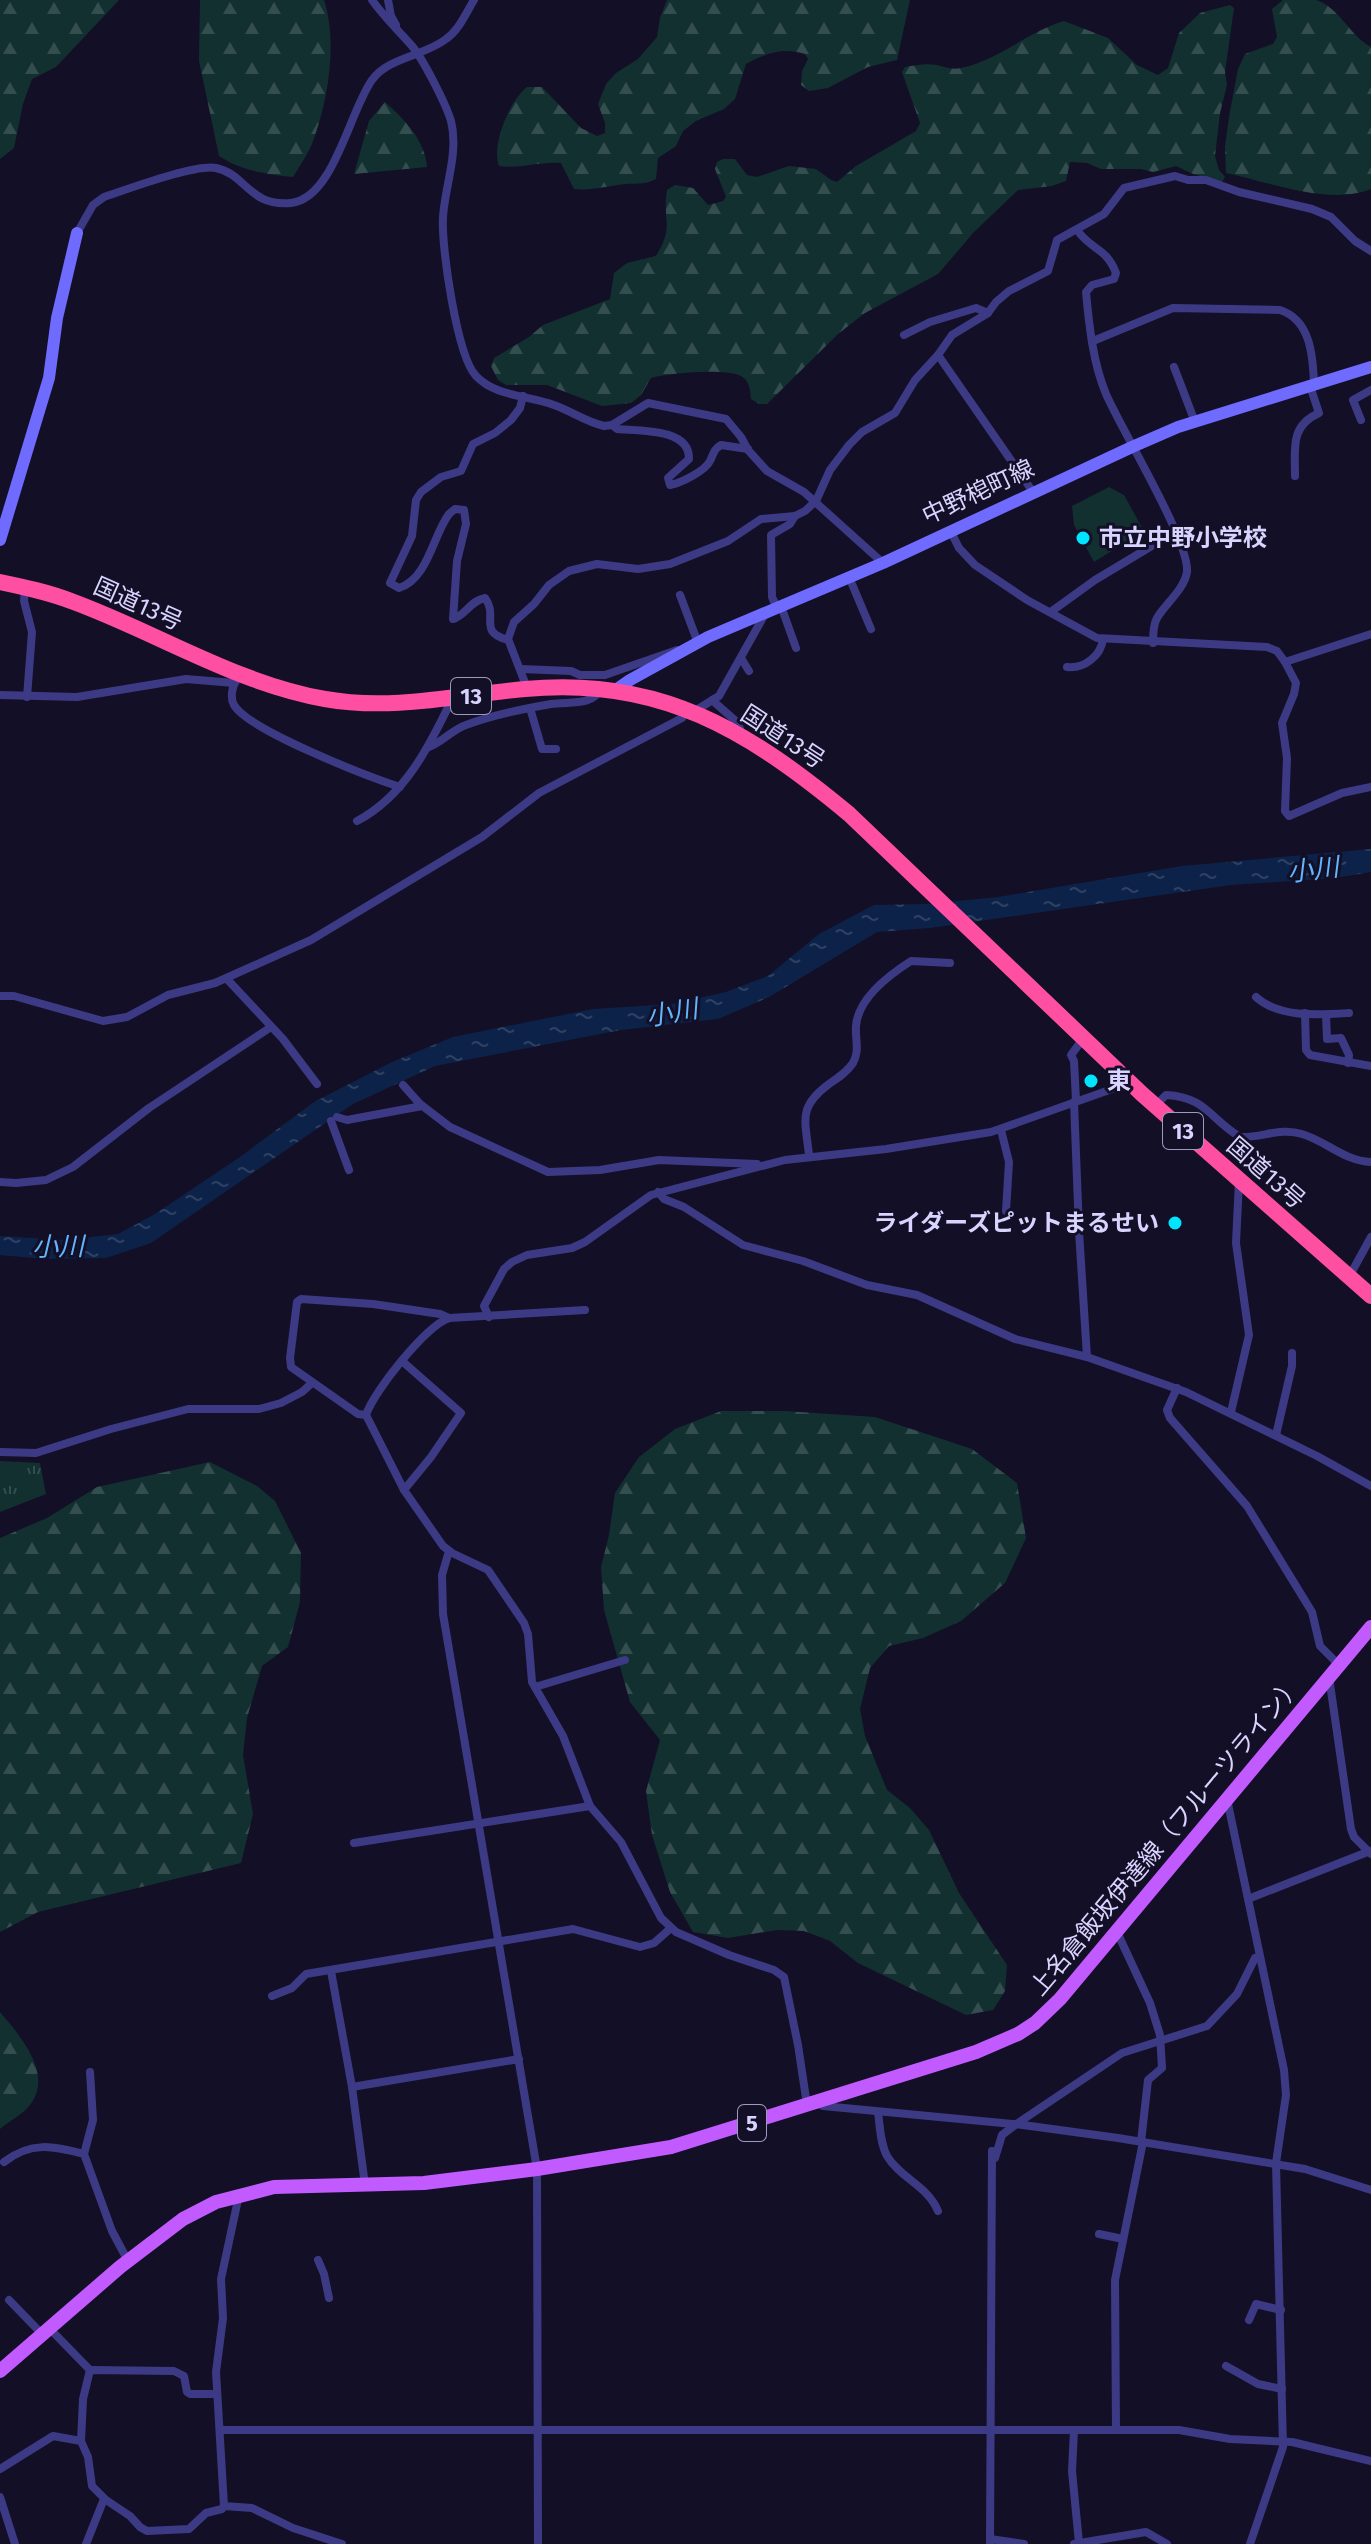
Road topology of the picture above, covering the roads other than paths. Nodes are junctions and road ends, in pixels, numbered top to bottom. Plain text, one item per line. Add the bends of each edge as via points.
1 (372, 0) edge
2 (388, 0) edge
3 (474, 0) edge
4 (399, 34) junction
5 (416, 54) junction
6 (1077, 230) junction
7 (77, 233) joint
8 (1371, 251) edge
9 (988, 313) junction
10 (904, 335) dead end
11 (1093, 341) junction
12 (938, 355) junction
13 (1174, 367) dead end
14 (1371, 367) edge
15 (1312, 385) junction
16 (1371, 390) edge
17 (523, 396) junction
18 (1361, 420) dead end
19 (1195, 422) junction
20 (612, 425) junction
21 (1132, 447) junction
22 (748, 449) junction
23 (1295, 476) dead end
24 (1033, 492) junction
25 (816, 501) junction
26 (795, 516) junction
27 (950, 530) junction
28 (1175, 532) junction
29 (0, 540) edge
30 (883, 563) junction
31 (849, 577) junction
32 (0, 582) edge
33 (25, 588) junction
34 (683, 596) dead end
35 (774, 609) junction
36 (1052, 611) junction
37 (871, 629) dead end
38 (1371, 634) edge
39 (1103, 639) junction
40 (508, 640) junction
41 (700, 642) junction
42 (1153, 643) junction
43 (796, 648) dead end
44 (681, 652) junction
45 (741, 658) junction
46 (1285, 662) junction
47 (1067, 667) dead end
48 (521, 669) junction
49 (749, 671) dead end
50 (237, 679) junction
51 (527, 689) junction
52 (609, 689) junction
53 (0, 695) edge
54 (27, 697) junction
55 (453, 698) junction
56 (712, 700) junction
57 (530, 708) junction
58 (698, 709) dead end
59 (682, 718) dead end
60 (742, 736) junction
61 (429, 747) junction
62 (556, 749) dead end
63 (400, 787) junction
64 (1371, 787) edge
65 (357, 821) dead end
66 (950, 963) dead end
67 (227, 979) junction
68 (0, 996) edge
69 (1256, 997) dead end
70 (1305, 1013) junction
71 (1349, 1013) dead end
72 (1326, 1015) junction
73 (271, 1027) junction
74 (1083, 1039) junction
75 (1348, 1063) junction
76 (1371, 1066) edge
77 (1129, 1082) junction
78 (317, 1084) dead end
79 (403, 1085) dead end
80 (1075, 1101) junction
81 (422, 1106) junction
82 (1155, 1106) junction
83 (1001, 1130) junction
84 (809, 1155) junction
85 (1371, 1162) edge
86 (761, 1166) junction
87 (349, 1170) dead end
88 (1239, 1181) junction
89 (0, 1182) edge
90 (658, 1192) junction
91 (1006, 1211) dead end
92 (1371, 1237) edge
93 (1349, 1277) junction
94 (1371, 1296) edge
95 (585, 1310) dead end
96 (489, 1317) junction
97 (449, 1318) junction
98 (1292, 1353) dead end
99 (1087, 1357) junction
100 (402, 1361) junction
101 (312, 1383) junction
102 (1177, 1388) junction
103 (1231, 1412) junction
104 (366, 1415) junction
105 (1276, 1435) junction
106 (0, 1452) edge
107 (1371, 1486) edge
108 (404, 1490) junction
109 (449, 1551) junction
110 (1371, 1627) edge
111 (625, 1660) dead end
112 (1334, 1671) junction
113 (535, 1687) junction
114 (1227, 1799) junction
115 (590, 1806) junction
116 (479, 1824) junction
117 (354, 1843) dead end
118 (1370, 1852) edge
119 (1248, 1899) junction
120 (671, 1928) junction
121 (1117, 1932) junction
122 (499, 1941) junction
123 (1259, 1957) junction
124 (331, 1971) junction
125 (272, 1996) dead end
126 (1160, 2041) junction
127 (519, 2059) junction
128 (90, 2072) dead end
129 (352, 2087) junction
130 (812, 2104) junction
131 (878, 2112) junction
132 (1015, 2125) junction
133 (1142, 2142) junction
134 (992, 2151) dead end
135 (84, 2154) junction
136 (4, 2162) dead end
137 (1276, 2163) junction
138 (992, 2167) junction
139 (537, 2169) junction
140 (365, 2185) junction
141 (1371, 2190) edge
142 (239, 2194) junction
143 (938, 2211) dead end
144 (1099, 2234) dead end
145 (1123, 2239) junction
146 (318, 2260) dead end
147 (128, 2261) junction
148 (329, 2298) dead end
149 (9, 2300) dead end
150 (1281, 2310) junction
151 (1249, 2320) dead end
152 (45, 2331) junction
153 (1226, 2366) dead end
154 (90, 2370) junction
155 (0, 2371) edge
156 (1282, 2389) junction
157 (217, 2394) junction
158 (221, 2430) junction
159 (538, 2430) junction
160 (990, 2430) junction
161 (1074, 2430) junction
162 (1116, 2430) junction
163 (81, 2441) junction
164 (1283, 2441) junction
165 (1371, 2461) edge
166 (0, 2469) edge
167 (0, 2497) edge
168 (104, 2499) junction
169 (224, 2506) junction
170 (1155, 2540) edge
171 (990, 2542) edge
172 (15, 2544) edge
173 (86, 2544) edge
174 (342, 2544) edge
175 (538, 2544) edge
176 (1024, 2544) edge
177 (1079, 2544) edge
178 (1167, 2544) edge
179 (1250, 2544) edge

1 - 4 street
2 - 4 street
3 - 5 street via 448,38
4 - 5 street
5 - 7 street via 373,78 321,185 302,200 270,202 225,171 206,167 104,197
5 - 17 street via 452,126 442,241 466,359 489,386
6 - 8 street via 1104,214 1124,188 1175,176 1312,209 1331,217
6 - 9 street via 1057,240 1048,271 1002,296
6 - 11 street via 1089,245 1105,251 1116,273 1086,292
7 - 29 main road via 49,378
9 - 10 street via 976,308
9 - 12 street via 952,335
11 - 15 street via 1173,308 1280,310 1304,330 1312,355
11 - 21 street via 1105,392
12 - 24 street
12 - 25 street via 895,413 849,445
13 - 19 street
14 - 15 main road, 中野梍町線
15 - 19 main road, 中野梍町線
15 - 23 street via 1319,413 1301,424 1295,441
16 - 18 street via 1353,400
17 - 20 street
17 - 40 street via 511,420 473,444 461,471 421,492 412,536 390,583 407,585 427,560 445,520 455,509 464,510 453,619 485,598 490,629
19 - 21 main road, 中野梍町線
20 - 22 street via 648,403 726,419
20 - 22 street via 668,436 688,448 689,459 668,478 670,485 708,465 721,445
21 - 24 main road, 中野梍町線
21 - 28 street
22 - 25 street via 767,471
24 - 27 main road, 中野梍町線
25 - 26 street
25 - 30 street
26 - 35 street via 771,535
26 - 40 street via 761,519 728,541 670,564 638,569 597,564 569,571 514,622
27 - 30 main road, 中野梍町線
27 - 36 street via 975,565
28 - 36 street
28 - 42 street via 1187,572 1157,618
30 - 31 main road, 中野梍町線
31 - 35 main road, 中野梍町線
31 - 37 street
32 - 33 highway, 国道13号 / 13
33 - 50 highway, 国道13号 / 13 via 71,601
33 - 54 street via 32,632
34 - 41 street
35 - 41 main road, 中野梍町線
35 - 43 street
35 - 45 street
36 - 39 street
38 - 46 street
39 - 42 street
39 - 47 street via 1090,661
40 - 48 street
41 - 44 main road, 中野梍町線
42 - 46 street via 1267,647
44 - 48 street via 605,675
44 - 52 main road, 中野梍町線
45 - 49 street
45 - 56 street
46 - 64 street via 1296,686 1282,723 1287,814
48 - 51 street
50 - 54 street via 186,679 77,697
50 - 55 highway, 国道13号 / 13 via 368,703
50 - 63 street via 234,705 265,727
51 - 52 highway, 国道13号 / 13
51 - 55 highway, 国道13号 / 13
52 - 57 street via 588,701
52 - 60 highway, 国道13号 / 13 via 699,714
53 - 54 street
55 - 61 street
56 - 58 street
56 - 60 street via 738,723
57 - 61 street via 469,724
57 - 62 street via 542,749
59 - 67 street via 539,793 482,837 322,935
60 - 74 highway, 国道13号 / 13 via 849,814
61 - 63 street
63 - 65 street
66 - 84 street via 911,961 871,994 859,1014 852,1065 811,1097 807,1107
67 - 68 street via 103,1021
67 - 73 street
69 - 70 street via 1272,1008
70 - 72 street
70 - 75 street via 1307,1053
71 - 72 street
72 - 75 street via 1327,1039 1341,1038
73 - 78 street
73 - 89 street via 126,1124 73,1167 46,1180
74 - 77 highway, 国道13号 / 13
74 - 80 street via 1071,1055
75 - 76 street
77 - 80 street
77 - 82 highway, 国道13号 / 13
79 - 81 street
80 - 83 street
80 - 99 street
81 - 86 street via 463,1135 554,1173 659,1160
81 - 87 street via 334,1119
82 - 85 street via 1166,1095 1191,1100 1202,1103 1240,1137 1294,1132 1346,1157
82 - 88 highway, 国道13号 / 13
83 - 84 street via 876,1151
83 - 91 street via 1009,1162
84 - 86 street
86 - 90 street
88 - 93 highway, 国道13号 / 13
88 - 103 street via 1236,1243 1249,1335
90 - 96 street via 585,1242 512,1262 484,1306
90 - 99 street via 743,1245 867,1285 917,1295 1015,1339
92 - 93 street
93 - 94 highway, 国道13号 / 13
95 - 96 street
96 - 97 street
97 - 100 street via 438,1322
97 - 101 street via 398,1307 301,1299 290,1363
98 - 105 street
99 - 102 street
100 - 104 street
100 - 108 street via 461,1413
101 - 104 street
101 - 106 street via 281,1403 259,1409 188,1409 36,1453
102 - 103 street
102 - 112 street via 1167,1410 1170,1418 1247,1506 1312,1612 1320,1646
103 - 105 street
104 - 108 street
105 - 107 street
108 - 109 street
109 - 113 street via 486,1568 524,1623
109 - 116 street via 442,1575 443,1614
110 - 112 main road, 上名倉飯坂伊達線（フルーツライン） / 5
111 - 113 street
112 - 114 main road, 上名倉飯坂伊達線（フルーツライン） / 5
112 - 118 street via 1351,1829
113 - 115 street via 563,1736
114 - 119 street
114 - 121 main road, 上名倉飯坂伊達線（フルーツライン） / 5
115 - 116 street
115 - 120 street via 621,1842
116 - 117 street
116 - 122 street
118 - 119 street
119 - 123 street
120 - 122 street via 640,1947 573,1929
120 - 130 street via 784,1977
121 - 126 street via 1150,2003
121 - 130 main road, 上名倉飯坂伊達線（フルーツライン） / 5 via 1060,1999 1018,2034
122 - 124 street
122 - 127 street
123 - 126 street via 1214,2021
123 - 137 street via 1285,2082
124 - 125 street via 306,1974 292,1988
124 - 129 street
126 - 132 street via 1122,2053
126 - 133 street via 1162,2068 1148,2080
127 - 129 street
127 - 139 street
128 - 135 street via 93,2120
129 - 140 street
130 - 131 street
130 - 139 main road, 上名倉飯坂伊達線（フルーツライン） / 5 via 671,2147
131 - 132 street
131 - 143 street via 890,2160 923,2189
132 - 133 street
132 - 138 street via 1000,2140
133 - 137 street
133 - 145 street
134 - 138 street
135 - 136 street via 44,2145
135 - 147 street
137 - 141 street
137 - 150 street
138 - 160 street
139 - 140 main road, 上名倉飯坂伊達線（フルーツライン） / 5
139 - 159 street
140 - 142 main road, 上名倉飯坂伊達線（フルーツライン） / 5 via 274,2187
142 - 147 main road, 上名倉飯坂伊達線（フルーツライン） / 5 via 192,2214
142 - 157 street via 221,2276
144 - 145 street
145 - 162 street via 1114,2294
146 - 148 street
147 - 152 main road, 上名倉飯坂伊達線（フルーツライン） / 5
149 - 152 street
150 - 151 street via 1256,2304
150 - 156 street
152 - 154 street
152 - 155 main road, 上名倉飯坂伊達線（フルーツライン） / 5
153 - 156 street via 1258,2384
154 - 157 street via 174,2371 184,2376 192,2395
154 - 163 street
156 - 164 street
157 - 158 street
158 - 159 street
158 - 169 street
159 - 160 street
159 - 175 street
160 - 161 street
160 - 171 street
161 - 162 street
161 - 177 street via 1072,2478
162 - 164 street via 1179,2430
163 - 166 street via 53,2436
163 - 168 street via 90,2484
164 - 165 street
164 - 179 street
167 - 172 street
168 - 169 street via 147,2531 189,2529 206,2513
168 - 173 street
169 - 174 street via 252,2508
170 - 177 street via 1140,2533
170 - 178 street
171 - 176 street

